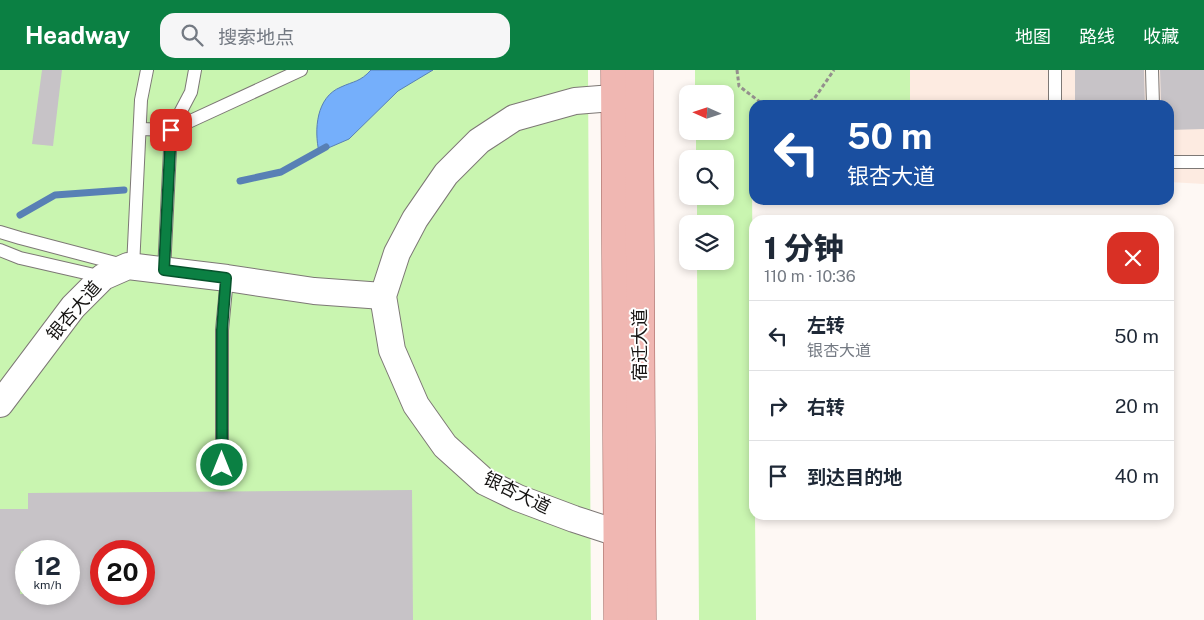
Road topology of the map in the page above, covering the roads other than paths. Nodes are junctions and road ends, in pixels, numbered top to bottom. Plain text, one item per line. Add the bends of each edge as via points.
1 (146, 70) edge
2 (194, 70) edge
3 (302, 70) edge
4 (615, 70) edge
5 (1055, 70) edge
6 (1152, 70) edge
7 (631, 88) edge
8 (1055, 100) edge
9 (1152, 100) edge
10 (140, 129) junction
11 (171, 130) junction
12 (1174, 162) edge
13 (1204, 162) edge
14 (0, 232) edge
15 (0, 250) edge
16 (131, 266) junction
17 (164, 270) junction
18 (103, 277) junction
19 (226, 278) junction
20 (383, 296) junction
21 (0, 404) edge
22 (222, 465) dead end
23 (629, 534) junction
24 (618, 620) edge
25 (642, 620) edge

1 - 10 lane
2 - 11 lane via 191,92
3 - 11 lane
4 - 7 main road, 宿迁大道
5 - 8 lane
6 - 9 lane
7 - 20 street, 银杏大道 via 514,118 479,142 446,174 415,219 398,253
7 - 23 main road, 宿迁大道
10 - 11 lane
10 - 16 lane
11 - 17 lane
12 - 13 lane
14 - 16 lane
15 - 18 lane via 20,258
16 - 17 street, 银杏大道
16 - 18 street, 银杏大道
17 - 19 street, 银杏大道
18 - 21 street, 银杏大道 via 73,307
19 - 20 street, 银杏大道 via 314,292
19 - 22 lane via 222,330
20 - 23 street, 银杏大道 via 392,350 416,405 445,446 486,482 518,498 574,519
23 - 24 main road, 宿迁大道
23 - 25 main road, 宿迁大道

